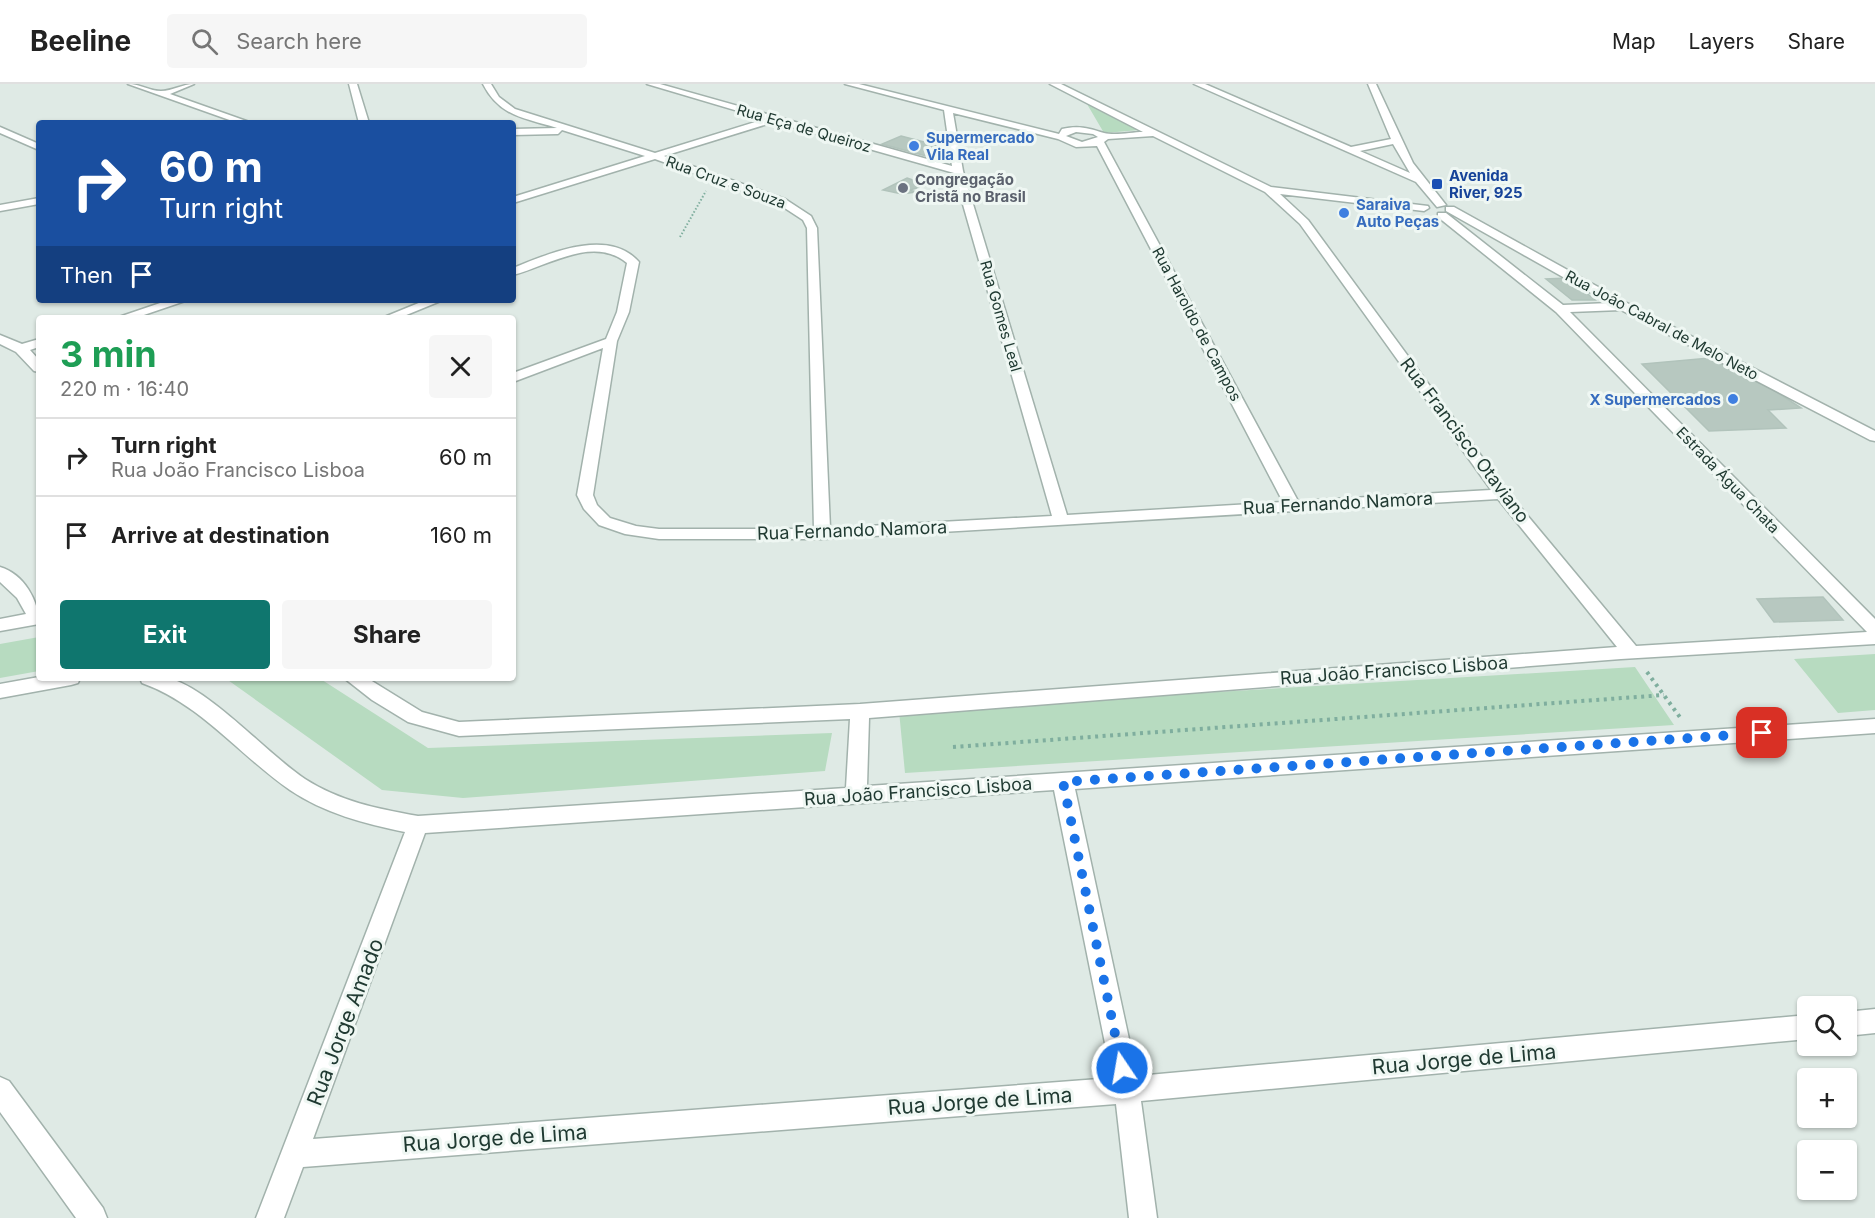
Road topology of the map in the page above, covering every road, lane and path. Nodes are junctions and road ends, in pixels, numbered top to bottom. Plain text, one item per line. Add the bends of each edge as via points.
1 (132, 84) edge
2 (190, 84) edge
3 (352, 84) edge
4 (487, 84) edge
5 (651, 84) edge
6 (849, 84) edge
7 (1054, 84) edge
8 (1198, 84) edge
9 (1372, 84) edge
10 (1072, 93) junction
11 (162, 94) junction
12 (948, 110) junction
13 (238, 120) edge
14 (363, 120) edge
15 (771, 120) junction
16 (1080, 120) junction
17 (993, 121) junction
18 (960, 127) junction
19 (0, 130) edge
20 (572, 131) junction
21 (516, 132) edge
22 (1153, 134) junction
23 (1061, 136) junction
24 (1101, 139) junction
25 (1395, 141) junction
26 (36, 146) edge
27 (1350, 150) junction
28 (655, 156) junction
29 (958, 171) junction
30 (729, 183) junction
31 (1420, 183) junction
32 (1269, 190) junction
33 (516, 199) edge
34 (36, 202) edge
35 (1426, 207) junction
36 (0, 208) edge
37 (1308, 209) junction
38 (1444, 210) junction
39 (680, 237) dead end
40 (516, 271) edge
41 (172, 303) edge
42 (429, 303) edge
43 (1623, 306) junction
44 (1560, 309) junction
45 (132, 315) edge
46 (396, 315) edge
47 (0, 339) edge
48 (611, 341) junction
49 (36, 344) edge
50 (21, 349) junction
51 (36, 365) edge
52 (516, 377) edge
53 (1875, 437) edge
54 (1502, 494) junction
55 (1293, 506) junction
56 (1061, 521) junction
57 (822, 534) junction
58 (0, 573) edge
59 (1858, 613) junction
60 (36, 614) edge
61 (36, 617) edge
62 (1875, 623) edge
63 (0, 625) edge
64 (1875, 630) edge
65 (1875, 638) edge
66 (1632, 653) junction
67 (55, 681) edge
68 (157, 681) edge
69 (358, 681) edge
70 (0, 691) edge
71 (1664, 694) junction
72 (860, 711) junction
73 (1875, 726) edge
74 (1694, 737) junction
75 (953, 747) dead end
76 (1063, 782) junction
77 (856, 795) junction
78 (418, 825) junction
79 (1875, 1021) edge
80 (1857, 1023) edge
81 (1797, 1028) edge
82 (0, 1090) edge
83 (1127, 1090) junction
84 (295, 1154) junction
85 (93, 1218) edge
86 (270, 1218) edge
87 (1143, 1218) edge

1 - 11 street
2 - 11 street
3 - 14 street
4 - 20 street, Rua Cruz e Souza via 501,105
5 - 15 street, Rua Eça de Queiroz
6 - 12 street
7 - 10 street, Rua Francisco Otaviano
8 - 27 street
9 - 25 street
10 - 16 street
10 - 22 street, Rua Francisco Otaviano
11 - 13 street
12 - 17 street
12 - 18 street, Rua Gomes Leal
15 - 28 street
15 - 29 street, Rua Eça de Queiroz
16 - 23 street
16 - 24 street
17 - 18 street
17 - 23 street
18 - 29 street, Rua Gomes Leal
19 - 26 street
20 - 21 street
20 - 28 street, Rua Cruz e Souza
22 - 24 street
22 - 32 street, Rua Francisco Otaviano
23 - 24 street via 1067,142 1080,144
24 - 55 street, Rua Haroldo de Campos
25 - 27 street
25 - 31 street
27 - 31 street
28 - 30 street, Rua Cruz e Souza
28 - 33 street
29 - 56 street, Rua Gomes Leal
30 - 39 path via 706,191
30 - 57 street, Rua Cruz e Souza via 797,209 812,228
31 - 35 street
31 - 38 street
32 - 37 street, Rua Francisco Otaviano
32 - 37 street
34 - 36 street
35 - 37 street
35 - 38 street via 1430,213
37 - 54 street, Rua Francisco Otaviano
38 - 43 street, Rua João Cabral de Melo Neto
38 - 44 street, Estrada Água Chata
40 - 48 street, Rua Fernando Namora via 585,250 603,249 627,255 633,262 631,278
41 - 45 street
42 - 46 street
43 - 44 street
43 - 53 street, Rua João Cabral de Melo Neto
44 - 59 street, Estrada Água Chata
47 - 50 street
48 - 52 street
48 - 57 street, Rua Fernando Namora via 585,495 588,508 613,526 634,532
49 - 50 street
50 - 51 street
54 - 55 street, Rua Fernando Namora
54 - 66 street, Rua Francisco Otaviano
55 - 56 street, Rua Fernando Namora
56 - 57 street, Rua Fernando Namora
58 - 60 street via 23,594
59 - 62 street
59 - 64 street, Estrada Água Chata
61 - 63 street
65 - 66 street, Rua João Francisco Lisboa
66 - 71 path
66 - 72 street, Rua João Francisco Lisboa
67 - 70 street
68 - 78 street, Rua João Francisco Lisboa via 177,688 297,784 326,800 361,815
69 - 72 street, Rua João Francisco Lisboa via 417,720 459,729
71 - 74 path
71 - 75 path
72 - 77 street
73 - 74 street, Rua João Francisco Lisboa
74 - 76 street, Rua João Francisco Lisboa
76 - 77 street, Rua João Francisco Lisboa
76 - 83 street
77 - 78 street, Rua João Francisco Lisboa
78 - 84 street, Rua Jorge Amado
79 - 80 street
81 - 83 street, Rua Jorge de Lima
82 - 85 street
83 - 84 street, Rua Jorge de Lima
83 - 87 street
84 - 86 street, Rua Jorge Amado

